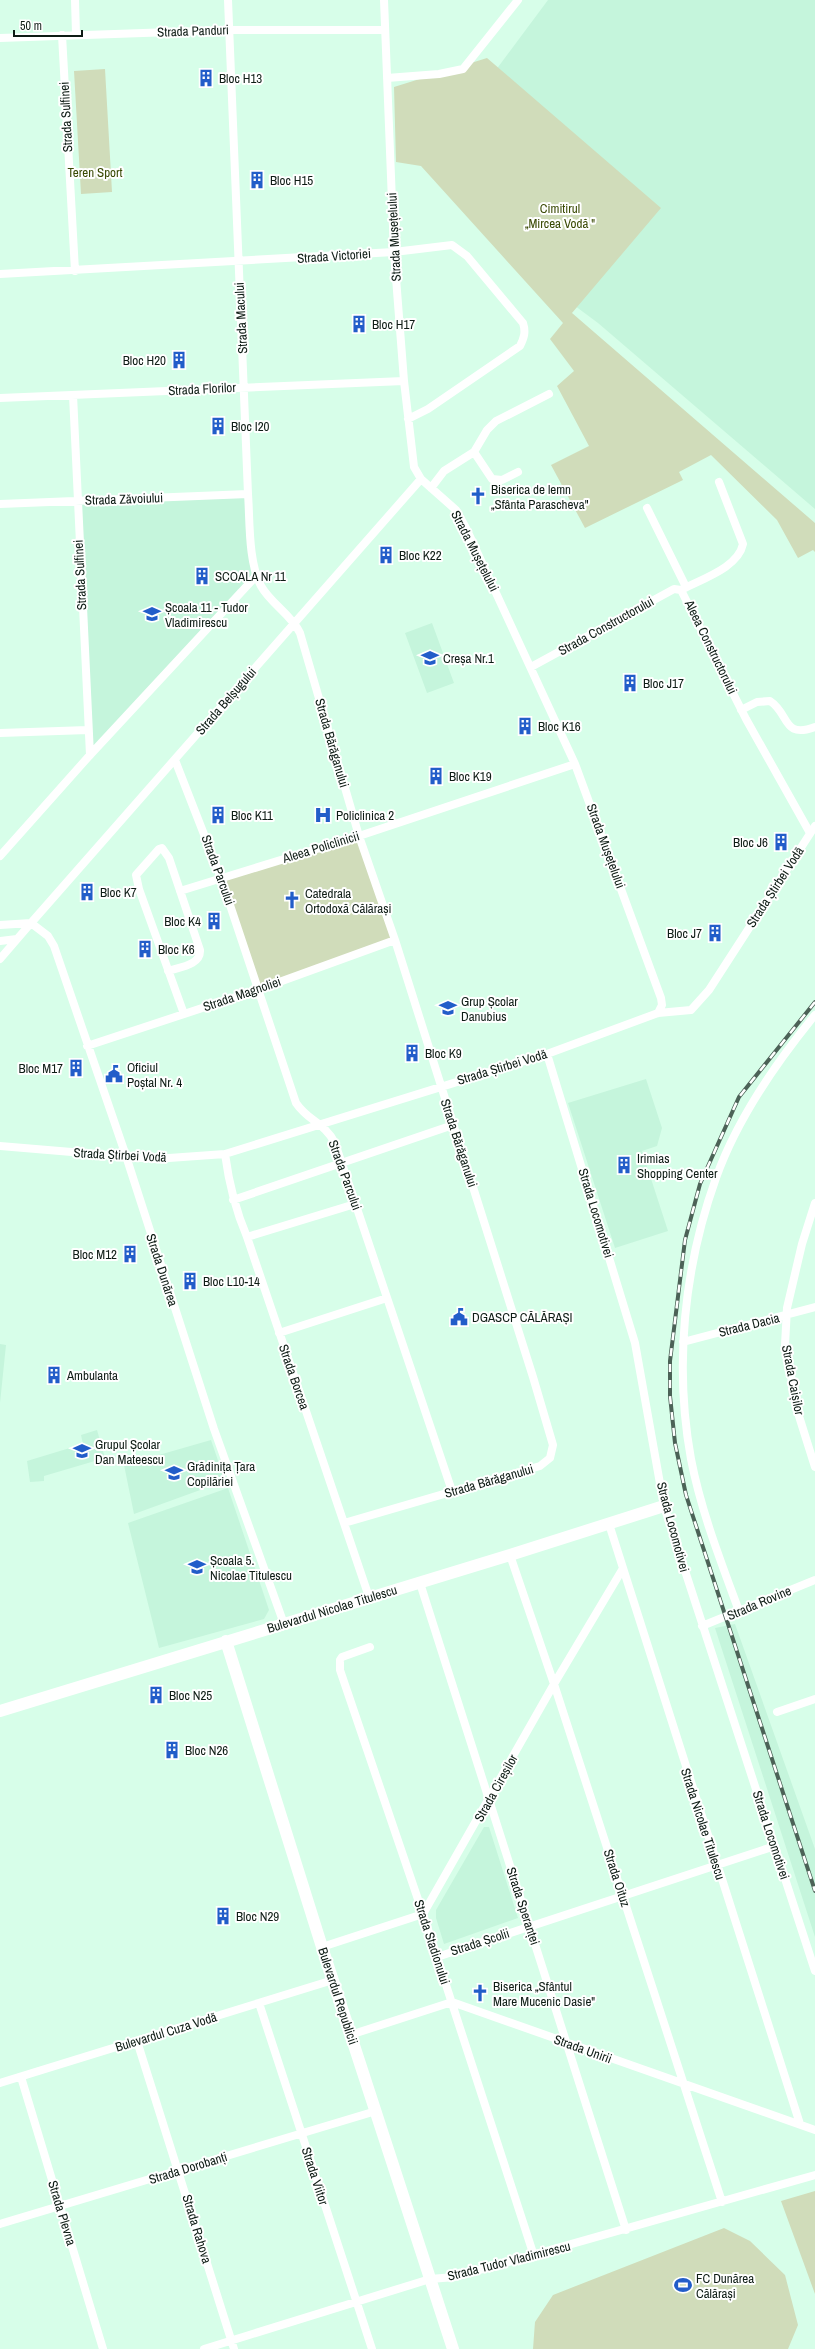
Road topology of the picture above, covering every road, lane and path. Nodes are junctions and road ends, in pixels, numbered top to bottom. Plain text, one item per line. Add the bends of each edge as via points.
1 (75, 0) edge
2 (228, 0) edge
3 (384, 0) edge
4 (518, 0) edge
5 (229, 30) junction
6 (385, 30) junction
7 (76, 34) junction
8 (62, 35) junction
9 (0, 38) edge
10 (387, 78) junction
11 (394, 252) junction
12 (238, 262) junction
13 (75, 271) junction
14 (0, 274) edge
15 (404, 381) junction
16 (245, 387) junction
17 (549, 394) dead end
18 (73, 395) junction
19 (0, 398) edge
20 (408, 419) junction
21 (474, 452) junction
22 (518, 472) dead end
23 (420, 479) junction
24 (719, 482) dead end
25 (431, 488) junction
26 (248, 494) junction
27 (77, 501) junction
28 (0, 504) edge
29 (647, 508) dead end
30 (257, 575) junction
31 (683, 588) junction
32 (295, 622) junction
33 (531, 667) junction
34 (741, 710) junction
35 (815, 727) edge
36 (88, 730) junction
37 (0, 733) edge
38 (90, 755) junction
39 (175, 760) junction
40 (575, 764) junction
41 (815, 826) edge
42 (810, 833) junction
43 (359, 836) junction
44 (0, 856) edge
45 (221, 878) junction
46 (180, 891) junction
47 (31, 923) junction
48 (0, 925) edge
49 (17, 939) junction
50 (396, 940) junction
51 (0, 941) edge
52 (0, 959) edge
53 (168, 971) junction
54 (260, 989) junction
55 (658, 1013) junction
56 (184, 1014) junction
57 (815, 1015) edge
58 (87, 1046) junction
59 (547, 1054) junction
60 (441, 1086) junction
61 (321, 1124) junction
62 (453, 1125) junction
63 (0, 1146) edge
64 (225, 1154) junction
65 (126, 1156) junction
66 (342, 1163) junction
67 (233, 1200) junction
68 (815, 1203) edge
69 (356, 1204) junction
70 (247, 1237) junction
71 (387, 1298) junction
72 (815, 1307) edge
73 (788, 1316) junction
74 (278, 1333) junction
75 (683, 1342) junction
76 (815, 1467) edge
77 (452, 1491) junction
78 (664, 1506) junction
79 (344, 1523) junction
80 (609, 1524) junction
81 (510, 1555) junction
82 (622, 1570) junction
83 (815, 1580) edge
84 (420, 1582) junction
85 (369, 1597) junction
86 (739, 1611) junction
87 (284, 1624) junction
88 (702, 1626) junction
89 (226, 1641) junction
90 (370, 1648) dead end
91 (554, 1684) junction
92 (815, 1699) edge
93 (0, 1711) edge
94 (777, 1712) dead end
95 (489, 1800) junction
96 (775, 1846) junction
97 (717, 1866) junction
98 (623, 1897) junction
99 (423, 1914) junction
100 (529, 1927) junction
101 (322, 1947) junction
102 (437, 1957) junction
103 (815, 1971) edge
104 (332, 1980) junction
105 (452, 2002) junction
106 (259, 2003) junction
107 (350, 2035) junction
108 (137, 2041) junction
109 (568, 2044) junction
110 (21, 2077) junction
111 (0, 2084) edge
112 (684, 2085) junction
113 (376, 2111) junction
114 (800, 2124) junction
115 (815, 2130) edge
116 (301, 2133) junction
117 (178, 2170) junction
118 (815, 2176) edge
119 (722, 2202) junction
120 (60, 2206) junction
121 (0, 2224) edge
122 (626, 2230) junction
123 (534, 2256) junction
124 (430, 2279) junction
125 (356, 2303) junction
126 (231, 2341) junction
127 (103, 2349) edge
128 (204, 2349) edge
129 (234, 2349) edge
130 (372, 2349) edge
131 (453, 2349) edge

1 - 7 street
2 - 5 street, Strada Macului
3 - 6 street, Strada Mușețelului
4 - 10 street via 463,69 439,74
5 - 6 street, Strada Panduri
5 - 7 street, Strada Panduri
5 - 12 street, Strada Macului
6 - 10 street, Strada Mușețelului
7 - 8 street, Strada Panduri
8 - 9 street, Strada Panduri
8 - 13 street, Strada Sulfinei
10 - 11 street, Strada Mușețelului
11 - 12 street, Strada Victoriei
11 - 15 street, Strada Mușețelului
11 - 20 street, Strada Victoriei via 452,245 523,323 525,330 520,346 428,409
12 - 13 street, Strada Victoriei
12 - 16 street, Strada Macului
13 - 14 street, Strada Victoriei
15 - 16 street, Strada Florilor
15 - 20 street, Strada Mușețelului
16 - 18 street, Strada Florilor
16 - 26 street, Strada Macului
17 - 21 street via 496,421 487,430
18 - 19 street, Strada Florilor
18 - 27 street, Strada Sulfinei
20 - 23 street, Strada Mușețelului via 414,467
21 - 22 street via 492,480 502,480
21 - 25 street via 444,471
23 - 25 street, Strada Mușețelului
23 - 32 street, Strada Belșugului
24 - 31 street, Aleea Constructorului via 743,544 741,551 731,563
25 - 33 street, Strada Mușețelului via 456,510
26 - 27 street, Strada Zăvoiului
26 - 30 street, Strada Macului via 252,551
27 - 28 street, Strada Zăvoiului
27 - 36 street, Strada Sulfinei
29 - 31 street
30 - 32 street, Strada Macului via 265,591
30 - 38 street
31 - 33 street, Strada Constructorului via 674,589
31 - 34 street, Aleea Constructorului
32 - 39 street, Strada Belșugului
32 - 43 street, Strada Bărăganului
33 - 40 street, Strada Mușețelului
34 - 35 street via 757,702 770,701 777,705 787,725 794,730
34 - 42 street, Aleea Constructorului
36 - 37 street
36 - 38 street, Strada Sulfinei
38 - 44 street
39 - 45 street, Strada Parcului
39 - 47 street, Strada Belșugului
40 - 43 street, Aleea Policlinicii
40 - 55 street, Strada Mușețelului via 661,998 662,1005
41 - 42 street, Strada Știrbei Vodă
42 - 55 street, Strada Știrbei Vodă via 701,1000 691,1010
43 - 45 street, Aleea Policlinicii
43 - 50 street, Strada Bărăganului
45 - 46 street, Aleea Policlinicii
45 - 54 street, Strada Parcului
46 - 53 street via 200,955 193,962
46 - 53 street via 165,850 158,849 136,879
47 - 48 street
47 - 49 street, Strada Belșugului
47 - 58 street, Strada Dunărea via 48,936 54,946
49 - 51 street
49 - 52 street, Strada Belșugului
50 - 54 street, Strada Magnoliei
50 - 60 street, Strada Bărăganului
53 - 56 street
54 - 56 street, Strada Magnoliei
54 - 61 street, Strada Parcului via 296,1103 308,1118
55 - 59 street, Strada Știrbei Vodă
56 - 58 street, Strada Magnoliei
57 - 75 street via 769,1075 735,1136 716,1177 693,1263
58 - 65 street, Strada Dunărea
59 - 60 street, Strada Știrbei Vodă
59 - 78 street, Strada Locomotivei via 636,1343
60 - 61 street, Strada Știrbei Vodă
60 - 62 street, Strada Bărăganului
61 - 64 street, Strada Știrbei Vodă
61 - 66 street, Strada Parcului via 332,1138
62 - 66 street
62 - 77 street, Strada Bărăganului via 533,1377 553,1453 547,1462 540,1466
63 - 65 street, Strada Știrbei Vodă
64 - 65 street, Strada Știrbei Vodă via 155,1159
64 - 67 street, Strada Borcea
65 - 87 street, Strada Dunărea via 214,1429
66 - 67 street
66 - 69 street, Strada Parcului
67 - 70 street, Strada Borcea
68 - 73 street, Strada Caișilor via 797,1262 787,1308
69 - 70 street
69 - 71 street, Strada Parcului
70 - 74 street, Strada Borcea
71 - 74 street
71 - 77 street, Strada Parcului
72 - 73 street, Strada Dacia
73 - 75 street, Strada Dacia
73 - 76 street, Strada Caișilor via 785,1345 798,1413
74 - 79 street, Strada Borcea
75 - 86 street via 685,1410 691,1458 702,1503
77 - 79 street, Strada Bărăganului
78 - 80 main road, Bulevardul Nicolae Titulescu
78 - 88 street, Strada Locomotivei
79 - 85 street, Strada Borcea
80 - 81 main road, Bulevardul Nicolae Titulescu
80 - 82 street, Strada Nicolae Titulescu
81 - 84 main road, Bulevardul Nicolae Titulescu
81 - 91 street, Strada Oituz
82 - 91 street, Strada Cireșilor
82 - 97 street, Strada Nicolae Titulescu
83 - 86 street, Strada Rovine
84 - 85 main road, Bulevardul Nicolae Titulescu
84 - 95 street, Strada Speranței
85 - 87 main road, Bulevardul Nicolae Titulescu
86 - 88 street, Strada Rovine
87 - 89 main road, Bulevardul Nicolae Titulescu
88 - 96 street, Strada Locomotivei
89 - 93 main road, Bulevardul Nicolae Titulescu
89 - 101 main road, Bulevardul Republicii
90 - 99 street, Strada Stadionului via 342,1657 340,1670
91 - 95 street, Strada Cireșilor
91 - 98 street, Strada Oituz
92 - 94 street
95 - 99 street, Strada Cireșilor
95 - 100 street, Strada Speranței
96 - 97 street, Strada Școlii
96 - 103 street, Strada Locomotivei
97 - 98 street, Strada Școlii
97 - 114 street, Strada Nicolae Titulescu
98 - 100 street, Strada Școlii
98 - 112 street, Strada Oituz
99 - 101 street
99 - 102 street, Strada Stadionului
100 - 102 street, Strada Școlii
100 - 109 street, Strada Speranței
101 - 104 main road, Bulevardul Republicii
102 - 105 street, Strada Stadionului
104 - 106 street, Bulevardul Cuza Vodă
104 - 107 main road, Bulevardul Republicii
105 - 107 street
105 - 109 street, Strada Unirii
105 - 123 street, Strada Stadionului
106 - 108 street, Bulevardul Cuza Vodă
106 - 116 street, Strada Viitor
107 - 113 main road, Bulevardul Republicii
108 - 110 street, Bulevardul Cuza Vodă
108 - 117 street, Strada Rahova
109 - 112 street, Strada Unirii
109 - 122 street, Strada Speranței
110 - 111 street, Bulevardul Cuza Vodă
110 - 120 street, Strada Plevna
112 - 114 street, Strada Unirii
112 - 119 street, Strada Oituz
113 - 116 street, Strada Dorobanți
113 - 124 main road, Bulevardul Republicii
114 - 115 street, Strada Unirii
116 - 117 street, Strada Dorobanți
116 - 125 street, Strada Viitor
117 - 120 street, Strada Dorobanți
117 - 126 street, Strada Rahova
118 - 119 street, Strada Tudor Vladimirescu
119 - 122 street, Strada Tudor Vladimirescu
120 - 121 street, Strada Dorobanți
120 - 127 street, Strada Plevna
122 - 123 street, Strada Tudor Vladimirescu
123 - 124 street, Strada Tudor Vladimirescu via 455,2277
124 - 125 street, Strada Tudor Vladimirescu
124 - 131 main road, Bulevardul Republicii
125 - 126 street, Strada Tudor Vladimirescu
125 - 130 street, Strada Viitor
126 - 128 street, Strada Tudor Vladimirescu
126 - 129 street, Strada Rahova

